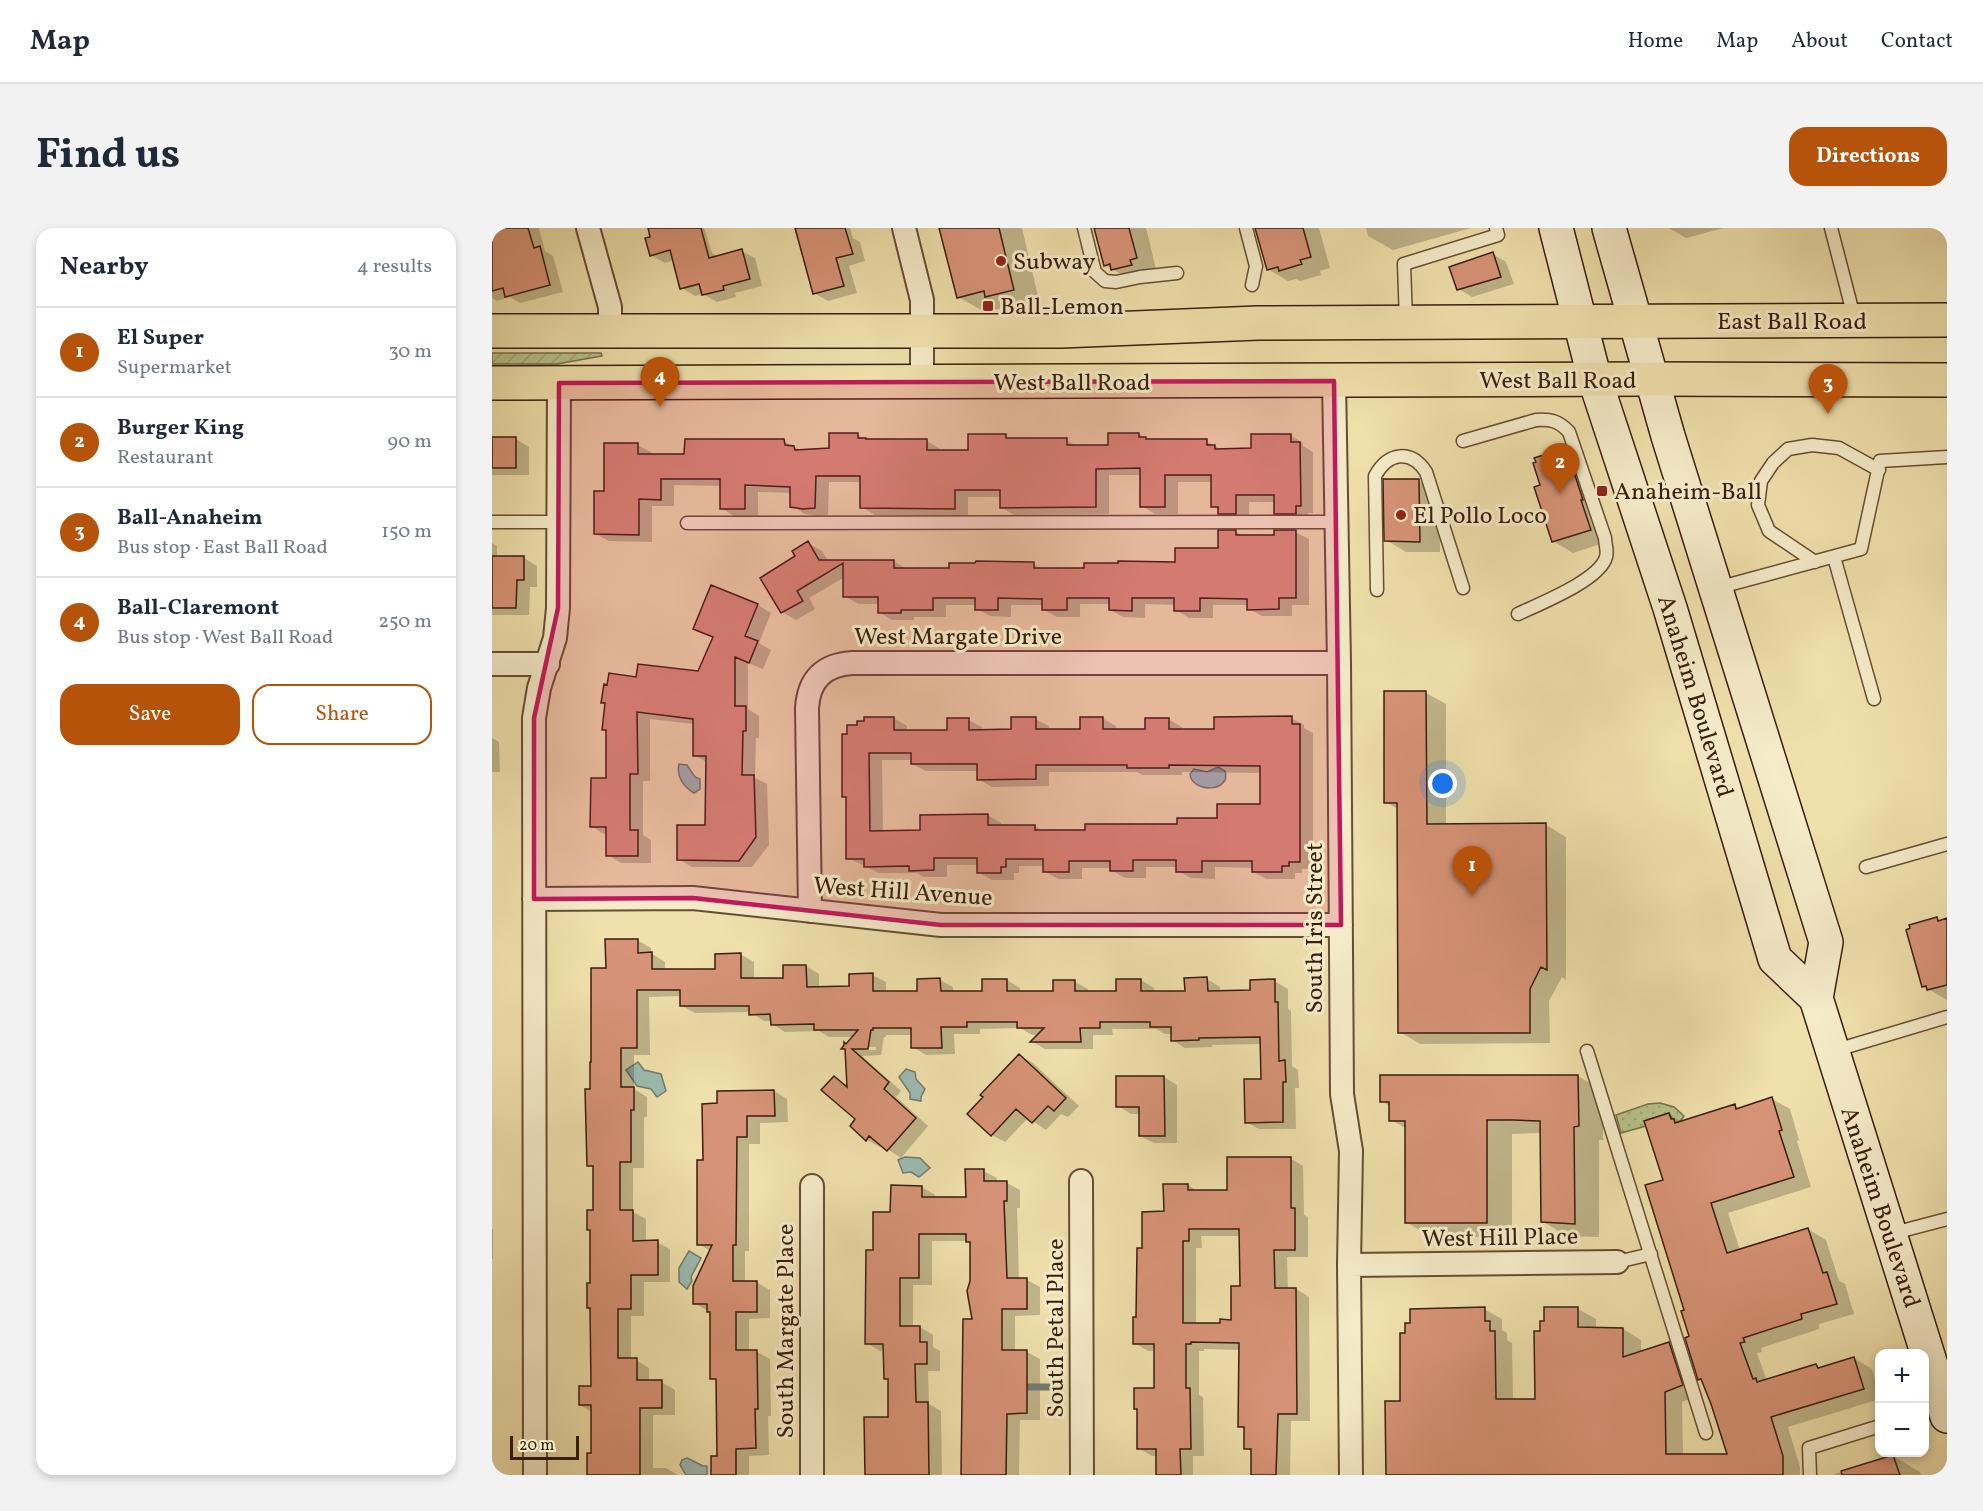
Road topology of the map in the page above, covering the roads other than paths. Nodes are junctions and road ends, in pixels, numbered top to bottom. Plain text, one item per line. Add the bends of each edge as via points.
1 (588, 228) edge
2 (904, 228) edge
3 (1084, 228) edge
4 (1246, 228) edge
5 (1496, 228) edge
6 (1556, 228) edge
7 (1609, 228) edge
8 (1831, 228) edge
9 (1177, 273) dead end
10 (1252, 285) dead end
11 (1947, 320) edge
12 (1636, 321) junction
13 (1858, 321) junction
14 (1406, 322) junction
15 (1581, 322) junction
16 (922, 330) junction
17 (492, 331) edge
18 (610, 331) junction
19 (1652, 379) junction
20 (1595, 380) junction
21 (1947, 380) edge
22 (1334, 381) junction
23 (922, 382) junction
24 (492, 383) edge
25 (559, 383) junction
26 (1463, 441) dead end
27 (1947, 457) edge
28 (1878, 470) junction
29 (492, 522) edge
30 (559, 522) junction
31 (1335, 522) junction
32 (687, 523) dead end
33 (1834, 557) junction
34 (1815, 562) junction
35 (1463, 588) dead end
36 (1716, 588) junction
37 (1377, 590) dead end
38 (1518, 614) dead end
39 (1339, 663) junction
40 (492, 664) edge
41 (548, 664) junction
42 (1874, 699) dead end
43 (1947, 844) edge
44 (1866, 867) dead end
45 (534, 899) junction
46 (810, 911) junction
47 (1341, 925) junction
48 (1816, 998) junction
49 (1947, 1017) edge
50 (1587, 1051) dead end
51 (1832, 1051) junction
52 (1082, 1181) dead end
53 (812, 1186) dead end
54 (1947, 1220) edge
55 (1889, 1234) junction
56 (1651, 1254) junction
57 (1617, 1262) joint
58 (1349, 1265) junction
59 (1941, 1408) edge
60 (1875, 1428) edge
61 (1706, 1432) dead end
62 (536, 1475) edge
63 (812, 1475) edge
64 (1082, 1475) edge
65 (1351, 1475) edge
66 (1810, 1475) edge

1 - 18 street via 610,307
2 - 16 street via 922,300
3 - 9 lane via 1095,272 1105,281
4 - 10 lane via 1256,266
5 - 14 lane via 1498,235 1404,264
6 - 15 main road, Anaheim Boulevard
7 - 12 main road, Anaheim Boulevard
8 - 13 lane
11 - 13 main road, East Ball Road
12 - 13 main road, East Ball Road
12 - 15 main road
12 - 19 main road, Anaheim Boulevard
14 - 15 main road
14 - 16 main road via 1061,331
15 - 20 main road, Anaheim Boulevard
16 - 18 main road
16 - 23 street
17 - 18 main road
19 - 20 main road, West Ball Road
19 - 21 main road
19 - 36 main road, Anaheim Boulevard
20 - 22 main road, West Ball Road
20 - 48 main road, Anaheim Boulevard via 1670,608 1775,959
22 - 23 main road, West Ball Road
22 - 31 street, South Iris Street
23 - 25 main road, West Ball Road
24 - 25 main road, West Ball Road
25 - 30 street
26 - 38 lane via 1536,420 1559,421 1569,432 1605,538 1607,555 1593,574
27 - 28 lane via 1880,461
28 - 33 lane via 1862,549
28 - 34 lane via 1839,447 1812,445 1788,449 1773,463 1761,481 1761,513 1769,531
29 - 30 lane
30 - 41 street via 558,608
31 - 32 lane
31 - 39 street, South Iris Street
33 - 34 lane
33 - 42 lane
34 - 36 lane
35 - 37 lane via 1426,472 1419,461 1405,456 1381,465 1375,476
36 - 48 main road, Anaheim Boulevard via 1826,942
39 - 46 street, West Margate Drive via 852,663 825,671 811,687 807,708
39 - 47 street, South Iris Street
40 - 41 street
41 - 45 street via 534,718
43 - 44 lane
45 - 46 street, West Hill Avenue via 693,898
45 - 62 street
46 - 47 street, West Hill Avenue via 941,925
47 - 58 street, South Iris Street via 1342,1094 1351,1151
48 - 51 main road, Anaheim Boulevard
49 - 51 lane
50 - 56 lane
51 - 55 main road, Anaheim Boulevard
52 - 64 street, South Petal Place
53 - 63 street, South Margate Place
54 - 55 lane
55 - 59 main road, Anaheim Boulevard
56 - 57 lane, West Hill Place
56 - 61 lane
57 - 58 street, West Hill Place
58 - 65 street, South Iris Street
60 - 66 lane via 1809,1448

